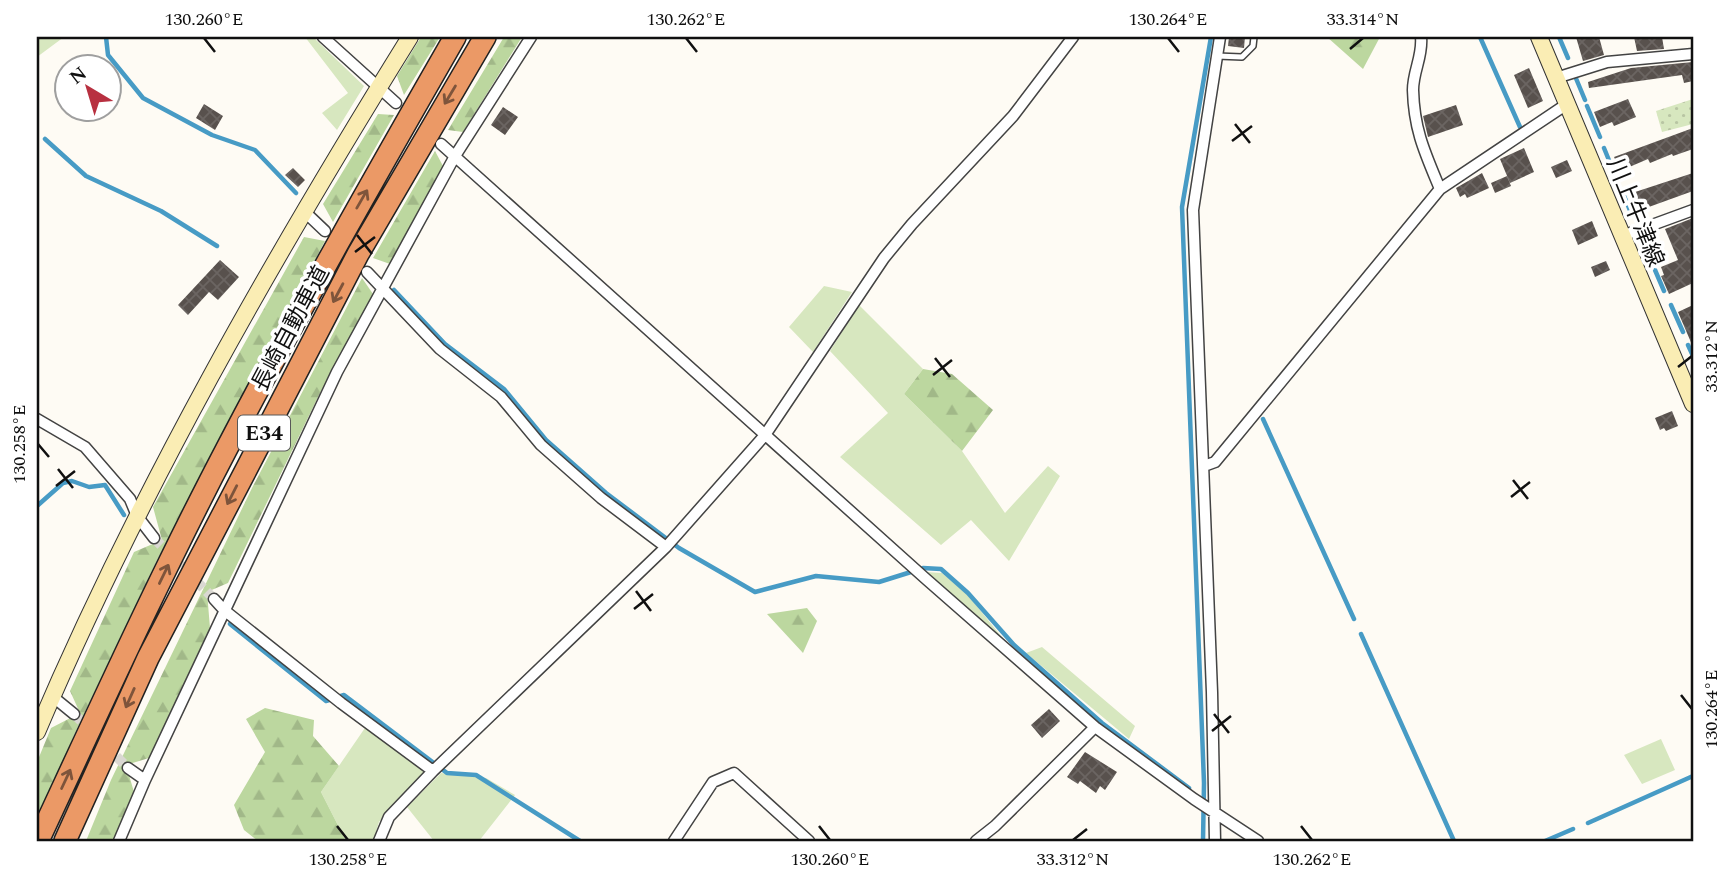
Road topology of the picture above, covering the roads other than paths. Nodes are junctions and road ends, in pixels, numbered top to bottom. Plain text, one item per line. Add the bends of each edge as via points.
1 (323, 37) edge
2 (410, 37) edge
3 (455, 37) edge
4 (485, 37) edge
5 (531, 37) edge
6 (1073, 37) edge
7 (1220, 37) edge
8 (1254, 37) edge
9 (1421, 37) edge
10 (1539, 37) edge
11 (1693, 54) edge
12 (1217, 56) junction
13 (1556, 78) junction
14 (378, 88) junction
15 (396, 103) dead end
16 (1567, 104) junction
17 (441, 144) dead end
18 (455, 156) junction
19 (1440, 189) junction
20 (1693, 210) edge
21 (305, 212) junction
22 (325, 231) dead end
23 (1622, 236) junction
24 (367, 272) dead end
25 (383, 288) junction
26 (1693, 404) edge
27 (37, 419) edge
28 (765, 435) junction
29 (1203, 466) junction
30 (137, 516) junction
31 (154, 538) tunnel mouth
32 (666, 547) junction
33 (214, 599) tunnel mouth
34 (224, 610) junction
35 (52, 696) junction
36 (74, 714) tunnel mouth
37 (1095, 727) junction
38 (37, 732) edge
39 (128, 768) tunnel mouth
40 (433, 771) junction
41 (145, 780) junction
42 (1216, 814) junction
43 (38, 841) edge
44 (65, 841) edge
45 (119, 841) edge
46 (379, 841) edge
47 (674, 841) edge
48 (809, 841) edge
49 (976, 841) edge
50 (1215, 841) edge
51 (1258, 841) edge

1 - 14 street
2 - 14 street
43 -> 3 highway, 長崎自動車道 / E34 via 226,451
4 -> 44 highway, 長崎自動車道 / E34 via 358,254 271,420 148,658
5 - 18 street
6 - 28 street via 1013,116 884,257
7 - 12 street
8 - 12 lane via 1253,46 1241,57
9 - 19 street via 1413,87 1418,137
10 - 13 street, 川上牛津線
11 - 13 street via 1607,62
12 - 29 street via 1193,210
13 - 16 street, 川上牛津線
14 - 15 street
14 - 21 street
16 - 19 street
16 - 23 street, 川上牛津線
17 - 18 street
18 - 25 street
18 - 28 street
19 - 29 street via 1215,462
20 - 23 street
21 - 22 street
21 - 30 street via 232,335
23 - 26 street, 川上牛津線
24 - 25 street
25 - 32 street via 440,349 501,397 541,445
25 - 34 street via 337,372
27 - 30 street via 85,447 130,499
28 - 32 street
28 - 37 street
29 - 42 street
30 - 31 street
30 - 35 street
32 - 40 street
33 - 34 street
34 - 40 street
34 - 41 street
35 - 36 street
35 - 38 street
37 - 42 street
37 - 49 street
39 - 41 street
40 - 46 street via 389,817
41 - 45 street
42 - 50 street
42 - 51 street
47 - 48 street via 713,782 734,773

